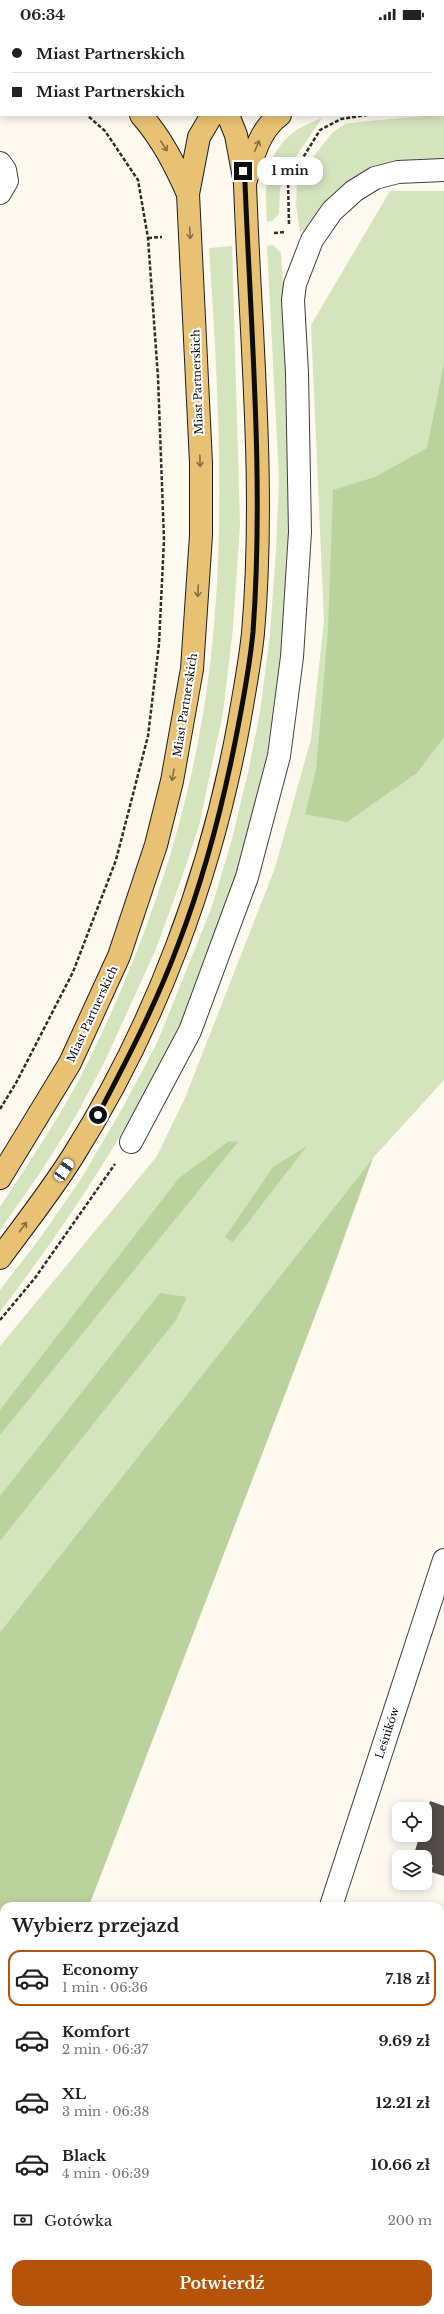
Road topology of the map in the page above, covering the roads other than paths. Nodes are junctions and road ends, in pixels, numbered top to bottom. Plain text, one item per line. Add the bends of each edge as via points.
1 (142, 116) edge
2 (211, 116) edge
3 (228, 116) edge
4 (279, 116) edge
5 (444, 170) edge
6 (245, 183) junction
7 (188, 194) junction
8 (131, 1142) road end
9 (0, 1178) edge
10 (0, 1258) edge
11 (444, 1560) edge
12 (332, 1902) edge

1 -> 7 main road, Miast Partnerskich via 174,163
2 - 7 main road, Miast Partnerskich via 199,137
3 - 6 main road via 236,135
6 -> 4 main road via 258,143 267,128
5 - 8 street via 392,173 375,178 354,191 332,211 312,240 295,284 293,300 300,532 292,657 279,756 247,877 190,1031
10 -> 6 main road via 72,1157 125,1064 178,945 214,834 229,775 253,634 257,551 256,395
7 -> 9 main road, Miast Partnerskich via 201,463 201,535 192,669 172,781 156,845 118,956 70,1063
11 - 12 street, Leśników

